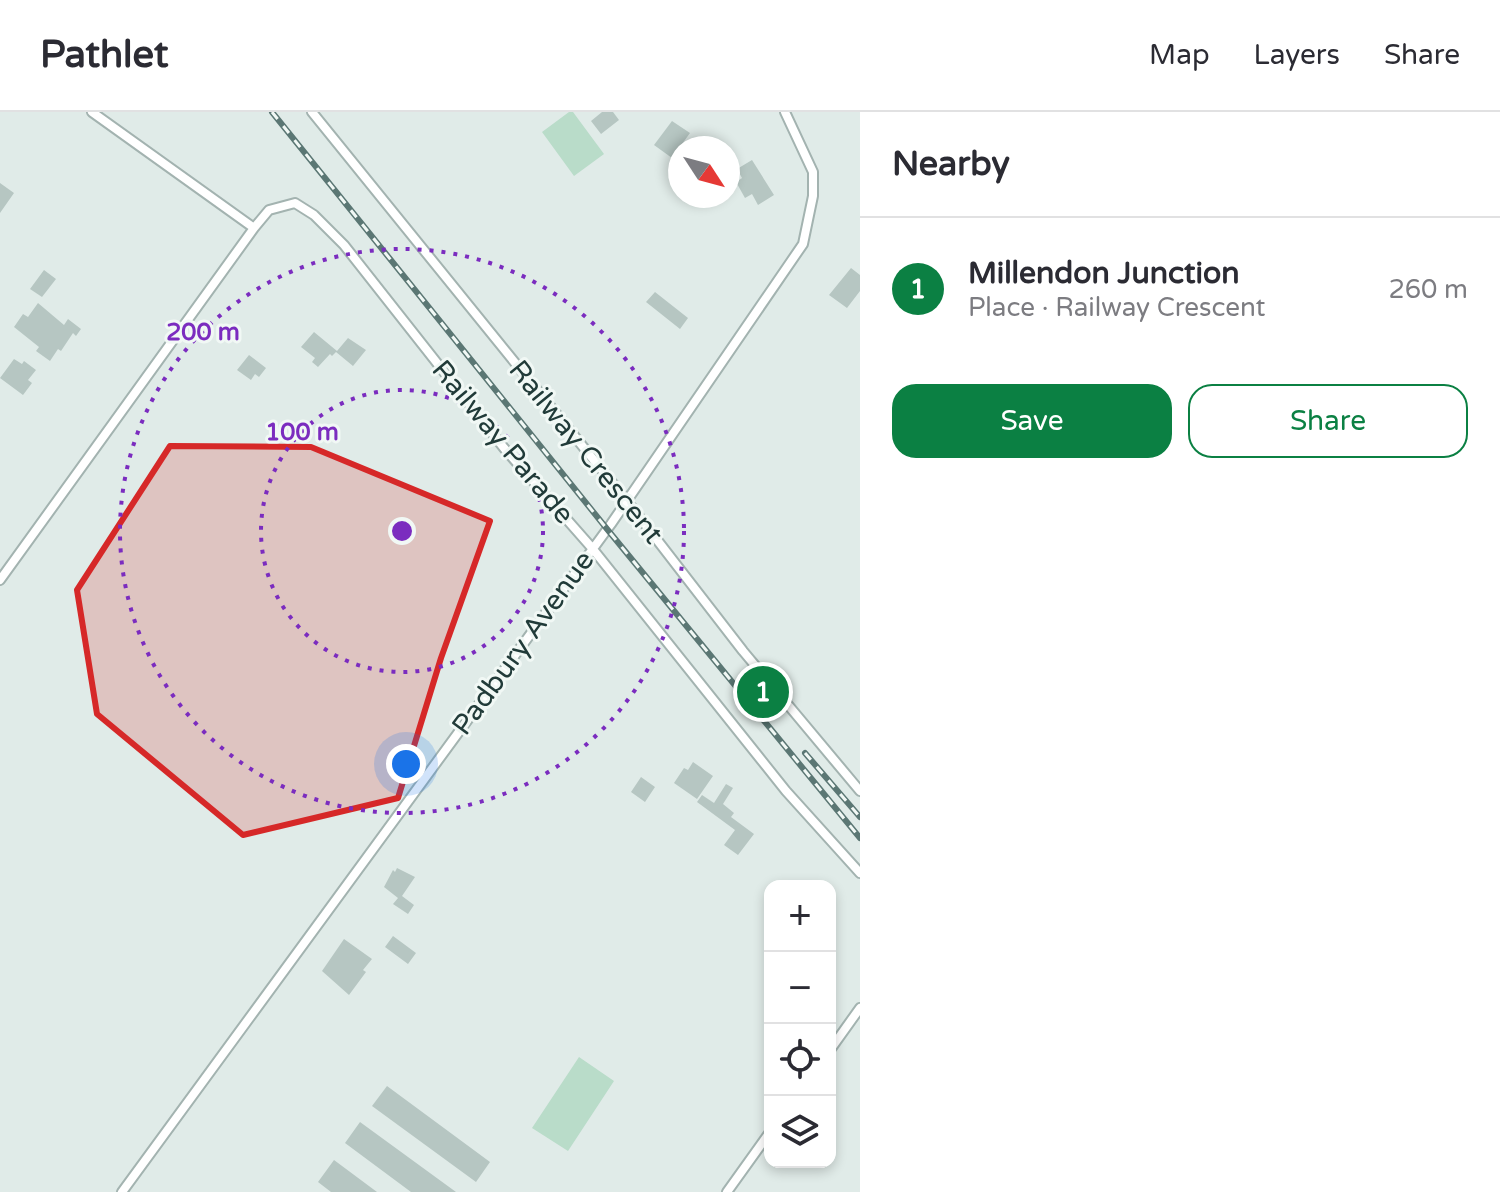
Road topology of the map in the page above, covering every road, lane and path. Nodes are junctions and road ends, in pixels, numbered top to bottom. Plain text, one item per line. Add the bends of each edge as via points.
1 (92, 112) edge
2 (312, 112) edge
3 (785, 112) edge
4 (254, 228) junction
5 (627, 501) junction
6 (592, 548) junction
7 (0, 580) edge
8 (860, 791) edge
9 (860, 873) edge
10 (860, 1008) edge
11 (836, 1042) edge
12 (764, 1140) edge
13 (122, 1192) edge
14 (727, 1192) edge

1 - 4 street
2 - 5 street, Railway Crescent
3 - 5 street, Padbury Avenue via 813,172 803,244
4 - 6 street, Railway Parade via 269,210 295,203 314,215
4 - 7 street, Railway Parade
5 - 6 street, Padbury Avenue
5 - 8 street, Railway Crescent
6 - 9 street, Railway Parade via 786,791
6 - 13 street, Padbury Avenue
10 - 11 street
12 - 14 street

